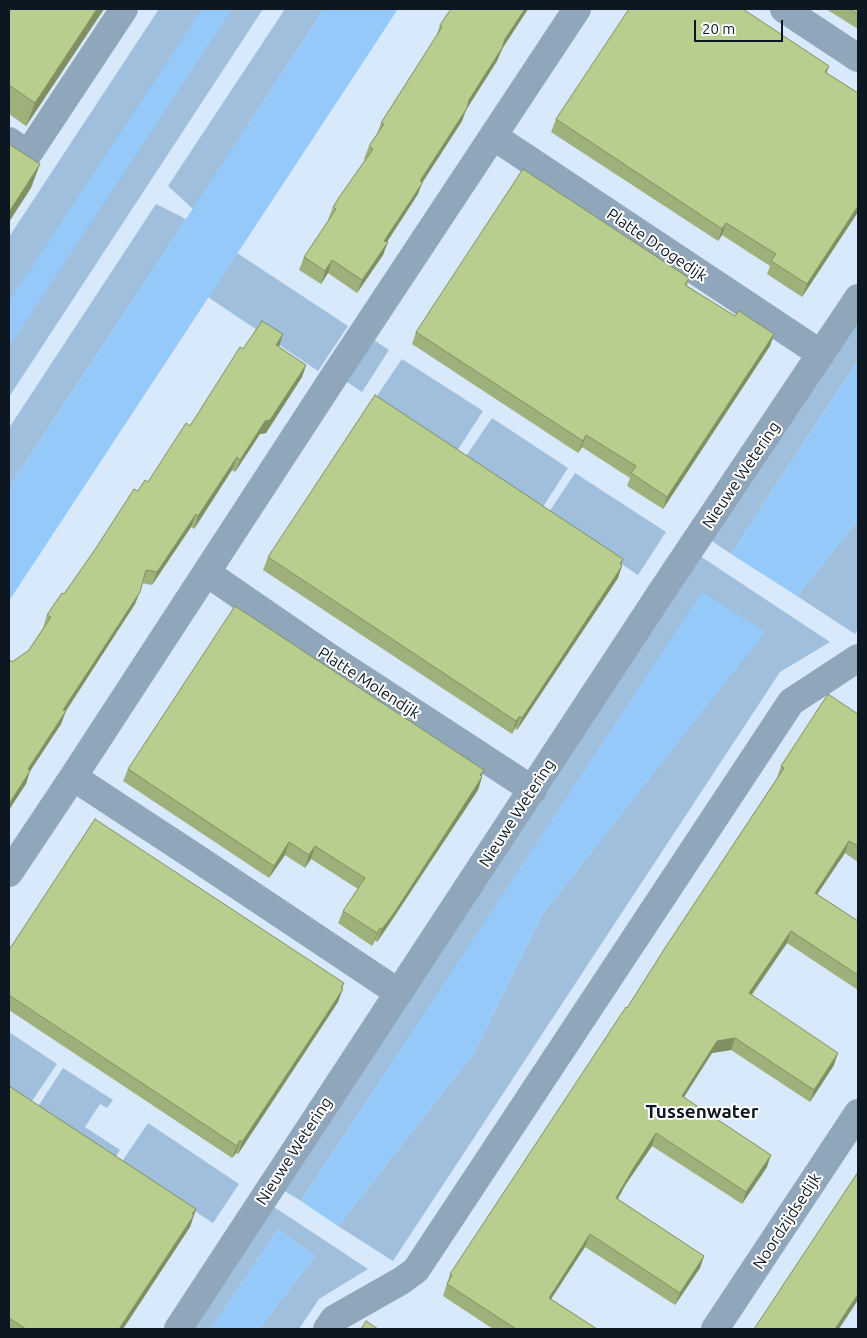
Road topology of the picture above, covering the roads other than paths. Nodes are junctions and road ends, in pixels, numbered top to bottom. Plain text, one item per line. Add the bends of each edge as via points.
1 (124, 9) edge
2 (577, 9) edge
3 (784, 9) edge
4 (858, 58) edge
5 (493, 136) junction
6 (9, 141) edge
7 (858, 298) edge
8 (821, 354) junction
9 (207, 573) junction
10 (858, 658) edge
11 (73, 777) junction
12 (533, 790) junction
13 (9, 873) edge
14 (398, 993) junction
15 (858, 1113) edge
16 (178, 1329) edge
17 (327, 1329) edge
18 (715, 1329) edge

1 - 6 street via 28,154
2 - 5 street
3 - 4 street
5 - 8 street, Platte Drogedijk
5 - 9 street
7 - 8 street, Nieuwe Wetering
8 - 12 street, Nieuwe Wetering
9 - 11 street
9 - 12 street, Platte Molendijk
10 - 17 street via 791,702 416,1270 334,1319
11 - 13 street
11 - 14 street
12 - 14 street, Nieuwe Wetering
14 - 16 street, Nieuwe Wetering
15 - 18 street, Noordzijdsedijk

